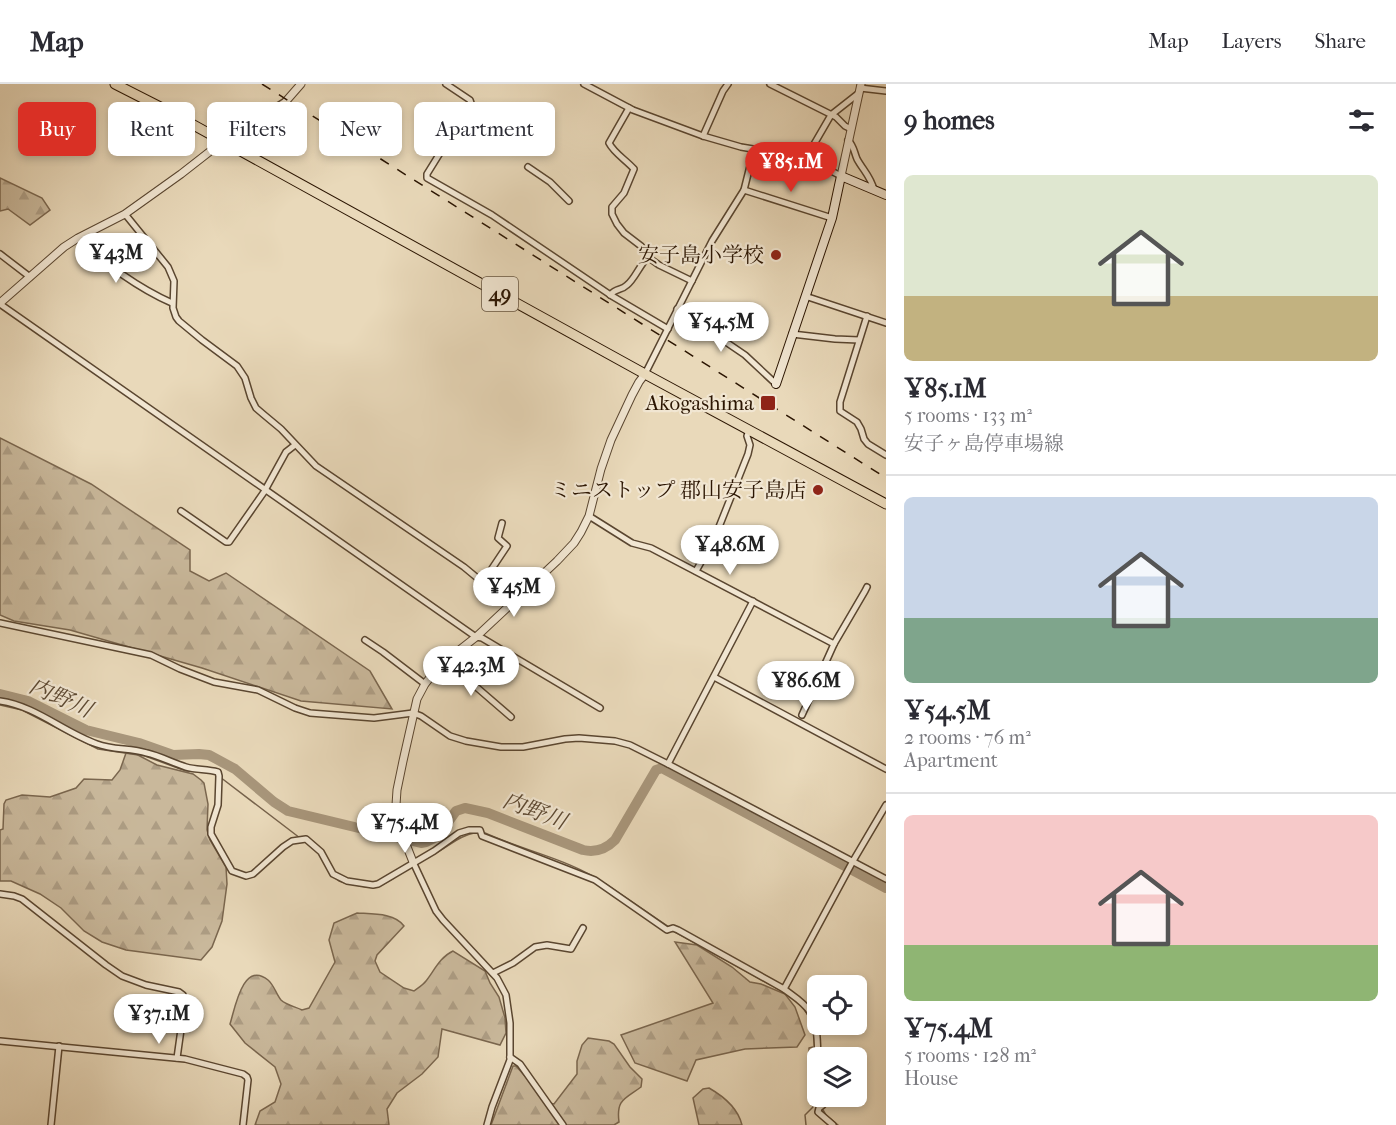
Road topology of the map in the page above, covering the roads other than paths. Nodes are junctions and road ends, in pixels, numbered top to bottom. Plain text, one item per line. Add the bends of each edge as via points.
1 (115, 84) edge
2 (301, 84) edge
3 (446, 84) edge
4 (584, 84) edge
5 (728, 84) edge
6 (770, 84) edge
7 (860, 88) edge
8 (886, 91) edge
9 (287, 100) joint
10 (284, 102) edge
11 (629, 108) junction
12 (831, 115) junction
13 (851, 129) junction
14 (207, 133) edge
15 (704, 136) junction
16 (848, 140) junction
17 (754, 150) junction
18 (207, 154) edge
19 (248, 156) edge
20 (806, 158) junction
21 (528, 167) dead end
22 (841, 176) junction
23 (744, 190) junction
24 (874, 190) junction
25 (886, 195) edge
26 (569, 201) dead end
27 (125, 214) junction
28 (832, 218) junction
29 (78, 238) junction
30 (0, 254) edge
31 (649, 256) junction
32 (30, 277) junction
33 (692, 281) junction
34 (609, 295) junction
35 (805, 296) junction
36 (0, 303) edge
37 (172, 303) junction
38 (677, 309) junction
39 (867, 316) junction
40 (886, 323) edge
41 (668, 329) junction
42 (792, 334) junction
43 (859, 340) junction
44 (645, 374) junction
45 (776, 384) joint
46 (749, 430) junction
47 (295, 445) junction
48 (886, 455) edge
49 (264, 489) junction
50 (886, 504) edge
51 (181, 512) dead end
52 (589, 516) junction
53 (502, 523) dead end
54 (696, 571) junction
55 (483, 582) junction
56 (867, 587) dead end
57 (753, 602) junction
58 (510, 605) junction
59 (0, 622) edge
60 (476, 636) junction
61 (365, 640) dead end
62 (834, 644) junction
63 (448, 658) junction
64 (714, 677) junction
65 (425, 684) junction
66 (0, 701) edge
67 (600, 708) dead end
68 (413, 713) junction
69 (802, 715) dead end
70 (512, 717) dead end
71 (668, 764) junction
72 (886, 769) edge
73 (886, 805) edge
74 (853, 861) junction
75 (413, 862) junction
76 (886, 879) edge
77 (0, 894) edge
78 (583, 928) dead end
79 (493, 974) junction
80 (784, 989) junction
81 (0, 1041) edge
82 (59, 1046) junction
83 (817, 1047) edge
84 (510, 1057) junction
85 (177, 1058) junction
86 (819, 1107) edge
87 (51, 1125) edge
88 (243, 1125) edge
89 (487, 1125) edge
90 (563, 1125) edge
91 (833, 1125) edge

1 - 14 highway, 49
2 - 9 street
3 - 34 street via 471,103 428,178 492,215
4 - 11 street
5 - 15 street
6 - 12 street
7 - 8 street
7 - 12 street
7 - 13 street
9 - 10 street
11 - 15 street
11 - 31 street via 609,144 634,171 612,212 624,233
12 - 13 street
12 - 20 street
13 - 16 street
15 - 17 street
16 - 22 street
16 - 24 street
17 - 20 street
17 - 23 street
18 - 27 street
19 - 44 highway, 49
20 - 22 street
21 - 26 street
22 - 24 main road
22 - 28 main road
23 - 28 street
23 - 33 street
24 - 25 main road
27 - 29 street
27 - 37 street via 168,267 174,281
28 - 35 main road
29 - 32 street
29 - 37 street via 132,281
30 - 32 street
31 - 33 street via 658,265
31 - 34 street via 627,285
32 - 36 street
33 - 38 street
34 - 41 street
35 - 39 street
35 - 42 main road
36 - 49 street
37 - 47 street via 179,321 237,366 256,408
38 - 41 street
38 - 45 street via 745,355
39 - 40 street
39 - 43 street
41 - 44 street
42 - 43 street
42 - 45 main road
43 - 48 street via 840,411 857,422 868,444
44 - 46 highway, 49
44 - 52 street via 611,440
46 - 50 highway, 49
46 - 54 street via 748,454 715,537
47 - 49 street via 286,452
47 - 55 street via 321,470
49 - 51 street via 229,542
49 - 60 street
52 - 54 street via 632,543 651,548
52 - 58 street via 574,543
53 - 55 street via 498,538 507,546
54 - 57 street
55 - 58 street
56 - 62 street
57 - 62 street
57 - 64 street
58 - 60 street
59 - 68 street via 151,655 214,682 258,690 310,713 374,718
60 - 63 street
60 - 67 street
61 - 65 street
62 - 69 street
63 - 65 street
63 - 70 street
64 - 71 street
64 - 72 street
65 - 68 street
66 - 75 street via 21,706 105,747 147,753 192,769 218,772 218,805 210,834 232,871 241,875 253,874 282,847 304,839 321,852 333,874 347,881 378,884
68 - 71 street via 450,736 466,741 514,748 579,738 615,741
68 - 75 street via 396,805 400,829
71 - 74 street
73 - 74 street
74 - 76 street
74 - 80 street
75 - 79 street via 443,920
75 - 80 street via 459,833 480,830 482,836 596,880 667,930 675,928
77 - 85 street via 22,899 122,976 183,995
78 - 79 street via 571,949 547,945 535,948
79 - 84 street via 506,995
80 - 83 street via 813,1017
81 - 82 street
82 - 85 street
82 - 87 street
84 - 89 street
84 - 90 street via 520,1064
85 - 88 street via 246,1076
86 - 91 street via 818,1112

